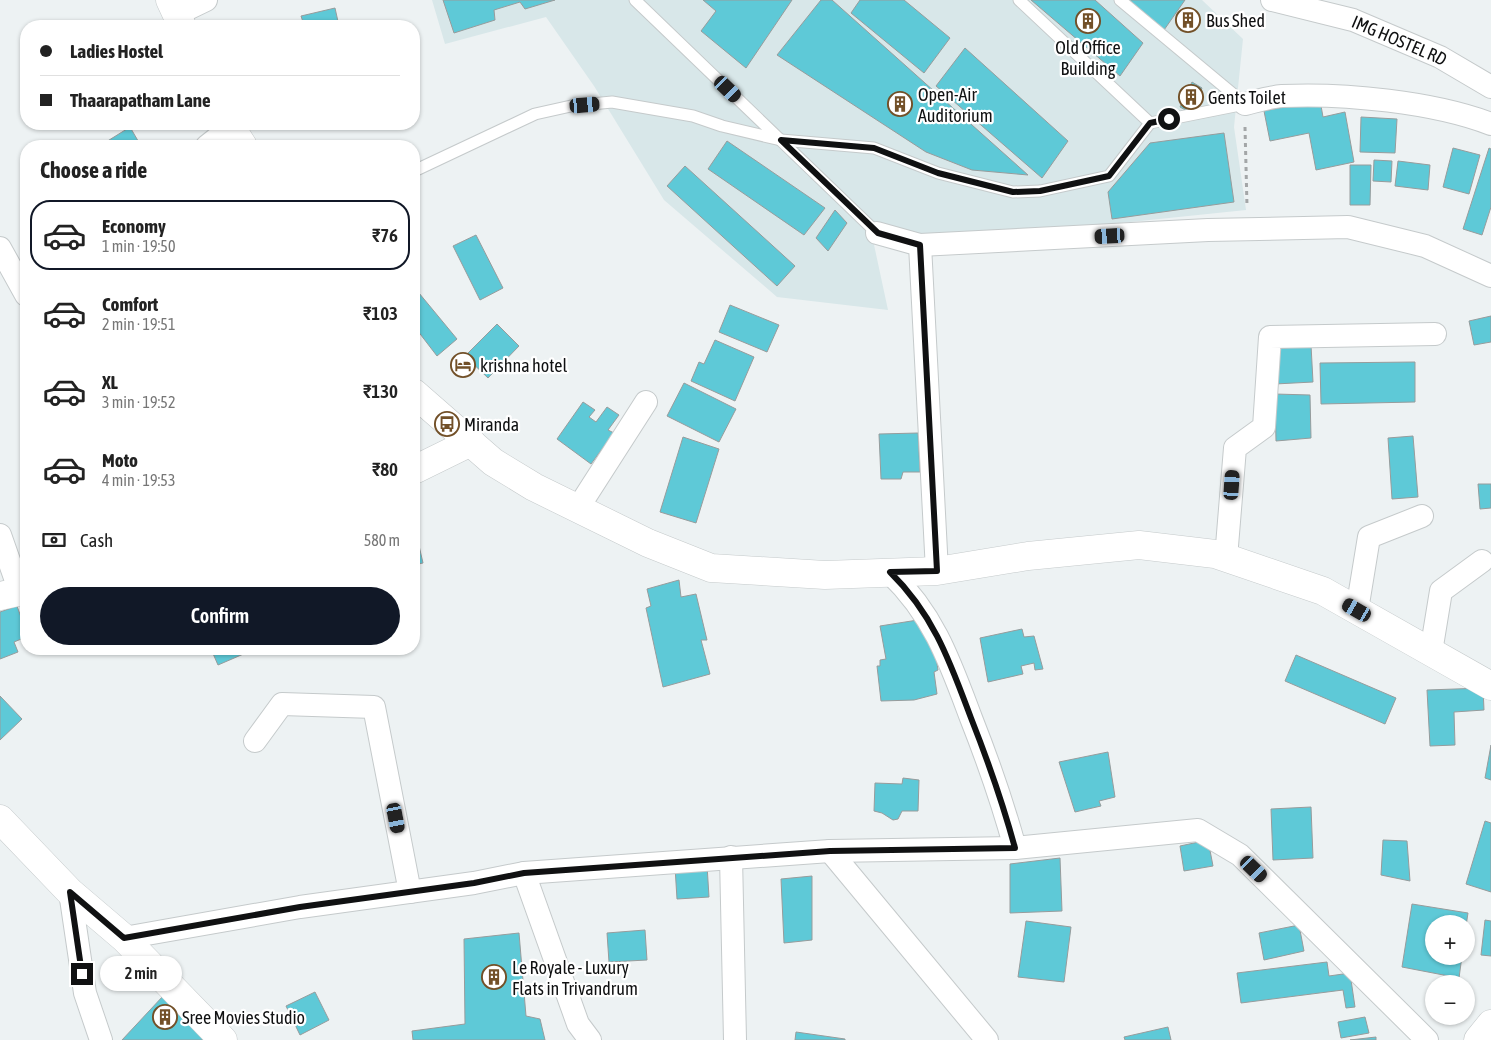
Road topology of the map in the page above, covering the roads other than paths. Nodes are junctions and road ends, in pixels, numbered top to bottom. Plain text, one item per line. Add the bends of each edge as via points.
1 (206, 0) edge
2 (636, 0) edge
3 (1019, 0) edge
4 (1120, 0) edge
5 (1272, 0) edge
6 (176, 14) edge
7 (1491, 87) edge
8 (1244, 104) junction
9 (1150, 123) junction
10 (1491, 124) edge
11 (234, 132) edge
12 (219, 140) edge
13 (781, 140) junction
14 (420, 168) edge
15 (878, 233) joint
16 (920, 245) junction
17 (0, 248) edge
18 (1491, 276) edge
19 (20, 284) edge
20 (1434, 334) dead end
21 (420, 398) edge
22 (646, 402) dead end
23 (471, 442) junction
24 (420, 467) edge
25 (578, 508) junction
26 (1422, 516) dead end
27 (0, 535) edge
28 (1226, 558) junction
29 (1482, 561) dead end
30 (937, 571) junction
31 (890, 572) junction
32 (15, 593) edge
33 (1357, 610) junction
34 (1431, 652) junction
35 (1491, 686) edge
36 (255, 741) dead end
37 (0, 818) edge
38 (1015, 848) junction
39 (830, 851) junction
40 (731, 857) junction
41 (524, 873) junction
42 (70, 892) junction
43 (410, 892) junction
44 (124, 938) junction
45 (1491, 1024) edge
46 (101, 1040) edge
47 (222, 1040) edge
48 (590, 1040) edge
49 (735, 1040) edge
50 (987, 1040) edge
51 (1427, 1040) edge
52 (1478, 1040) edge

1 - 6 street
2 - 13 lane
3 - 9 lane
4 - 8 lane
5 - 7 street, IMG HOSTEL RD via 1353,20 1440,57
8 - 9 lane
8 - 10 street via 1280,96 1324,96 1466,114
9 - 13 lane via 1109,176 1040,191 1003,190 938,173 874,148
11 - 12 street
13 - 14 lane via 693,116 612,102 535,114
13 - 15 lane
15 - 16 street
16 - 18 street via 1348,227 1425,246
16 - 30 street
17 - 19 street
20 - 28 street via 1270,337 1264,427 1235,448
21 - 23 street
22 - 25 street
23 - 24 street
23 - 25 street via 493,462
25 - 31 street via 648,543 711,568 825,575
26 - 33 street via 1369,537
27 - 32 street
28 - 30 street via 1139,545 1028,556
28 - 33 street via 1323,591
29 - 34 street via 1441,591
30 - 31 street
31 - 38 street via 926,614 946,651 999,790
33 - 34 street
34 - 35 street
36 - 43 street via 282,704 374,706
37 - 42 street
38 - 39 street
38 - 51 street via 1198,830 1240,855
39 - 40 street
39 - 50 street
40 - 41 street
40 - 49 street
41 - 43 street
41 - 48 street via 578,1024
42 - 44 street
42 - 46 street via 85,994
43 - 44 street via 300,907
44 - 47 street
45 - 52 street

